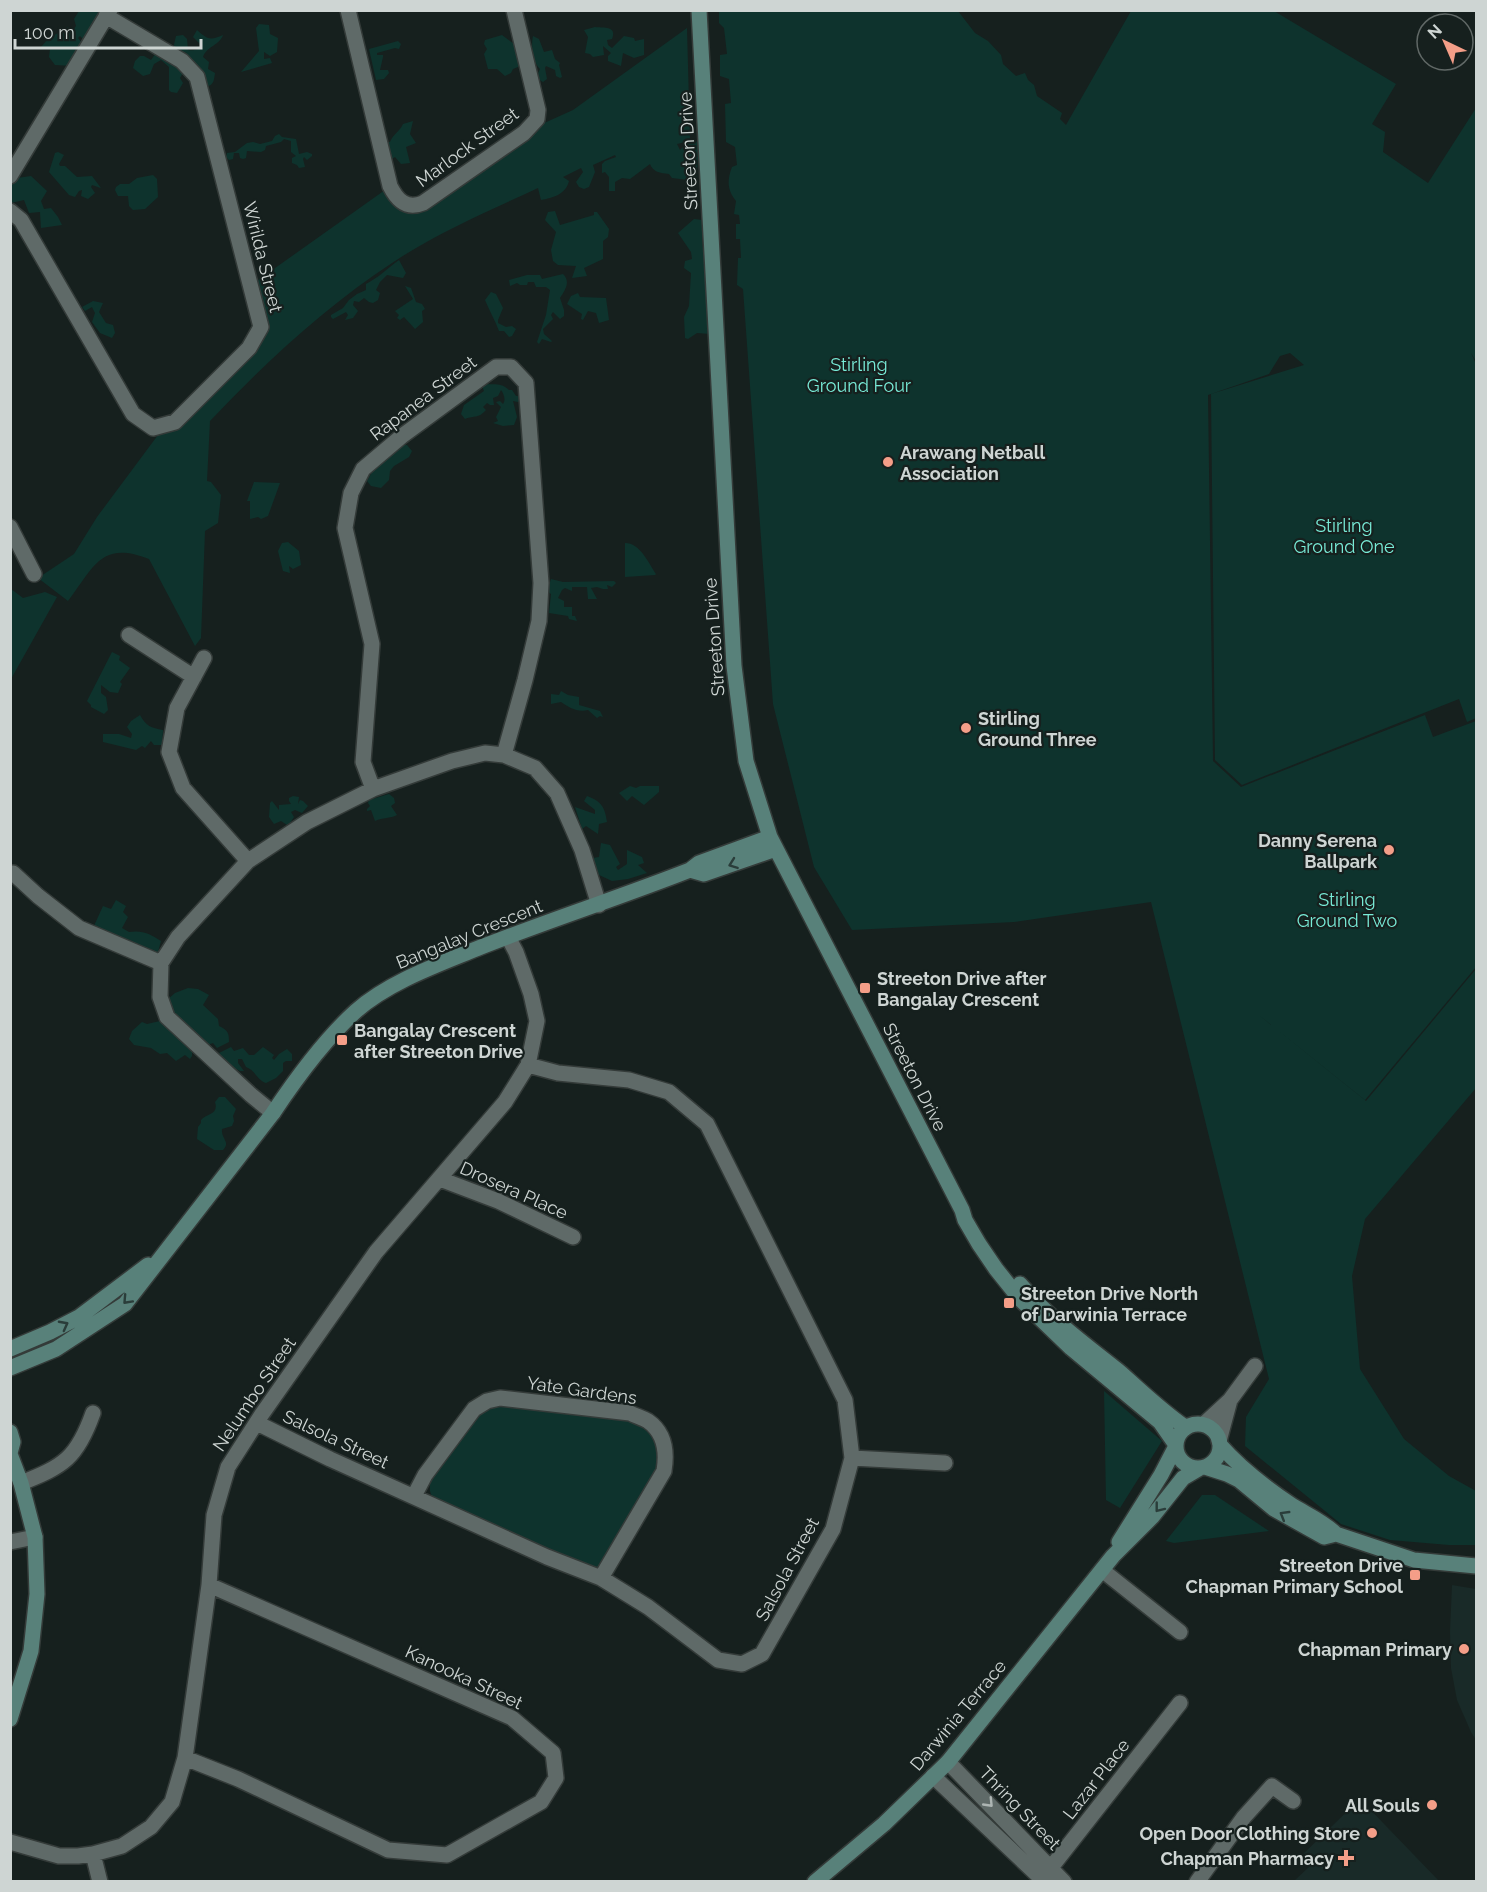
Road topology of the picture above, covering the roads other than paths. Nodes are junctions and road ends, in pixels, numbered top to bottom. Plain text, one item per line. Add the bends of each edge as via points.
1 (348, 10) edge
2 (514, 10) edge
3 (699, 10) edge
4 (108, 13) edge
5 (10, 176) edge
6 (10, 211) edge
7 (10, 527) edge
8 (34, 574) dead end
9 (129, 635) dead end
10 (204, 658) dead end
11 (194, 677) junction
12 (504, 754) junction
13 (373, 789) junction
14 (773, 843) junction
15 (248, 861) junction
16 (14, 873) dead end
17 (599, 905) junction
18 (508, 937) junction
19 (161, 963) junction
20 (528, 1065) junction
21 (273, 1113) junction
22 (440, 1179) junction
23 (962, 1210) junction
24 (573, 1237) dead end
25 (163, 1254) junction
26 (10, 1349) edge
27 (1255, 1366) dead end
28 (10, 1368) edge
29 (1230, 1401) junction
30 (93, 1413) dead end
31 (257, 1423) junction
32 (1204, 1424) junction
33 (1185, 1428) junction
34 (10, 1432) edge
35 (1220, 1443) junction
36 (1175, 1446) junction
37 (10, 1453) edge
38 (852, 1458) junction
39 (945, 1463) dead end
40 (1203, 1467) junction
41 (21, 1483) junction
42 (414, 1496) junction
43 (1336, 1534) junction
44 (35, 1537) junction
45 (10, 1542) edge
46 (1113, 1556) junction
47 (1471, 1566) edge
48 (1102, 1570) junction
49 (601, 1578) junction
50 (208, 1585) junction
51 (1180, 1632) dead end
52 (1180, 1703) dead end
53 (10, 1719) edge
54 (185, 1758) junction
55 (948, 1762) junction
56 (933, 1776) junction
57 (1293, 1801) dead end
58 (10, 1842) edge
59 (93, 1854) junction
60 (1046, 1876) edge
61 (100, 1881) edge
62 (814, 1881) edge
63 (1064, 1881) edge
64 (1197, 1881) edge

1 - 2 street, Marlock Street via 390,186 396,200 416,206 524,133 537,119
3 - 14 main road, Streeton Drive via 734,666 746,761
4 - 5 street
4 - 6 street, Wirilda Street via 182,61 197,77 261,327 249,348 175,422 153,428 133,414 21,220
7 - 8 street
9 - 11 street
10 - 11 street
11 - 15 street via 177,708 169,752 183,788
12 - 13 street via 484,753 452,761
12 - 13 street, Rapanea Street via 539,621 541,583 526,383 511,367 496,367 363,469 351,494 345,528 372,644 363,762
12 - 17 street via 535,768 557,793 582,850
13 - 15 street via 307,822
14 - 17 main road, Bangalay Crescent via 699,863
14 - 23 main road, Streeton Drive
15 - 19 street via 178,937
16 - 19 street via 79,928
17 - 18 main road, Bangalay Crescent
18 - 20 street, Nelumbo Street via 531,994 537,1022
18 - 21 main road, Bangalay Crescent via 428,968 357,1010 294,1081
19 - 21 street via 160,997 167,1017
20 - 22 street, Nelumbo Street via 506,1102
20 - 38 street, Salsola Street via 558,1073 629,1080 669,1092 706,1124 845,1400
21 - 25 main road, Bangalay Crescent
22 - 24 street, Drosera Place via 498,1201
22 - 31 street, Nelumbo Street via 376,1252
23 - 33 main road, Streeton Drive via 1015,1277 1053,1317
23 - 36 main road, Streeton Drive via 964,1221 1020,1299 1071,1348 1160,1422
26 -> 25 main road, Bangalay Crescent via 79,1317
25 -> 28 main road, Bangalay Crescent via 125,1304 56,1349
27 - 29 street
29 - 32 street
29 - 35 street
30 - 41 street via 84,1438 68,1459
31 - 42 street, Salsola Street
31 - 50 street, Nelumbo Street via 228,1467 214,1515
32 - 33 main road
32 - 35 main road via 1214,1430
33 - 36 main road
34 - 37 main road via 14,1442
35 - 40 main road via 1216,1459
35 - 43 main road via 1234,1461 1266,1487
36 - 40 main road via 1185,1464
36 - 46 main road, Darwinia Terrace
37 - 41 main road
38 - 39 street
38 - 49 street, Salsola Street via 833,1530 762,1654 742,1664 718,1660 648,1607
43 -> 40 main road via 1324,1537 1274,1509 1239,1480
40 -> 46 main road, Darwinia Terrace via 1183,1478
41 - 44 main road
42 - 49 street, Salsola Street
42 - 49 street, Yate Gardens via 425,1474 474,1409 487,1401 500,1398 630,1413 650,1422 662,1437 664,1471
43 - 47 main road via 1414,1560
44 - 45 street
44 - 53 main road via 37,1594 31,1651
46 - 48 main road, Darwinia Terrace
48 - 51 street
48 - 55 main road, Darwinia Terrace
50 - 54 street, Nelumbo Street
50 - 54 street, Kanooka Street via 512,1718 553,1753 556,1778 541,1802 447,1855 388,1850
52 - 60 street, Lazar Place
54 - 59 street, Nelumbo Street via 172,1802 151,1827 122,1846
55 - 56 main road, Darwinia Terrace
55 -> 60 street, Thring Street
56 - 60 street, Thring Street
56 - 62 main road, Darwinia Terrace via 884,1824
57 - 64 street via 1272,1785
58 - 59 street, Nelumbo Street via 58,1856
59 - 61 street
60 - 63 street, Thring Street

